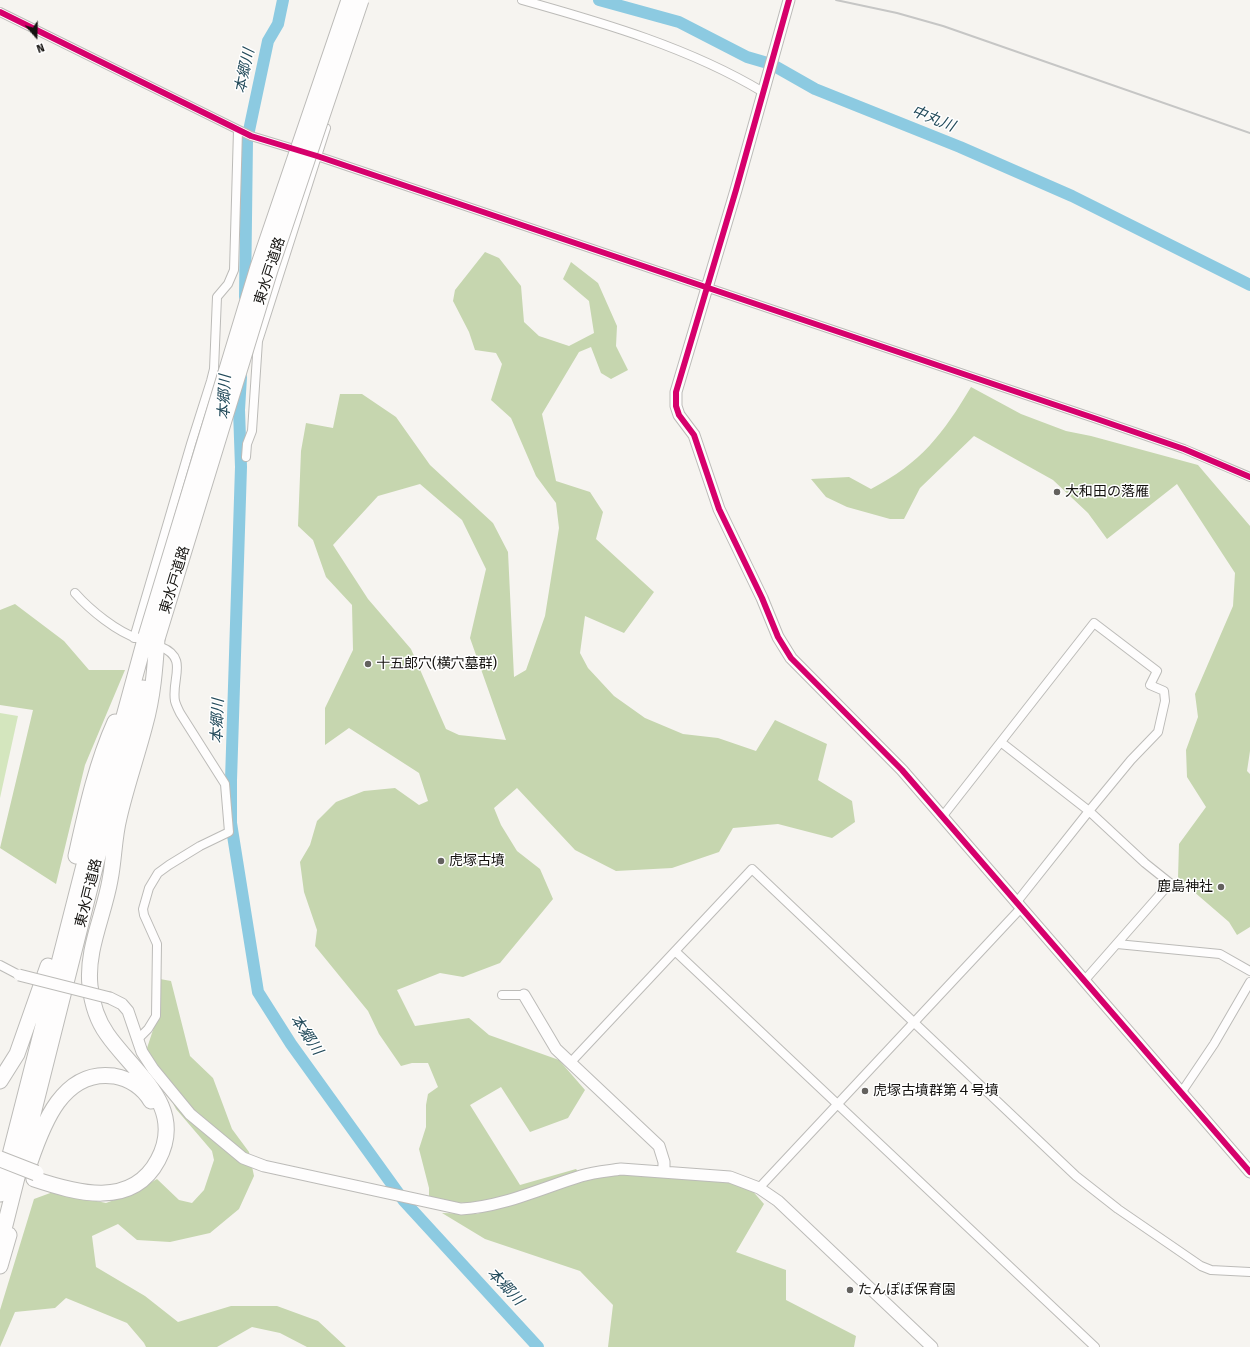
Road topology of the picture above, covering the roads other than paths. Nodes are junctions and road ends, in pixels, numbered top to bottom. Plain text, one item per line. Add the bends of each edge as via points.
1 (349, 0) edge
2 (361, 0) edge
3 (522, 0) edge
4 (789, 0) edge
5 (0, 12) edge
6 (763, 92) junction
7 (326, 128) dead end
8 (238, 130) junction
9 (317, 156) junction
10 (707, 289) junction
11 (246, 457) dead end
12 (1250, 477) edge
13 (75, 593) dead end
14 (148, 640) junction
15 (133, 682) junction
16 (1002, 743) junction
17 (1089, 811) junction
18 (942, 817) junction
19 (1018, 905) junction
20 (1117, 944) junction
21 (675, 951) junction
22 (0, 966) edge
23 (1250, 971) edge
24 (19, 975) joint
25 (1084, 981) junction
26 (1250, 982) edge
27 (524, 995) joint
28 (502, 996) dead end
29 (914, 1022) junction
30 (138, 1039) junction
31 (571, 1062) junction
32 (0, 1081) edge
33 (1181, 1093) junction
34 (837, 1104) junction
35 (6, 1165) edge
36 (664, 1171) junction
37 (1250, 1172) edge
38 (35, 1176) junction
39 (759, 1188) junction
40 (0, 1194) edge
41 (0, 1245) edge
42 (0, 1266) edge
43 (1250, 1272) edge
44 (932, 1347) edge
45 (1095, 1347) edge

1 - 14 highway, 東水戸道路, bridge via 258,267
2 - 14 highway, 東水戸道路, bridge
3 - 6 street via 573,14 672,49 735,75
4 - 6 street
5 - 8 street
6 - 10 street
7 - 9 street
8 - 9 street
8 - 14 street via 234,270 228,284 217,297 214,369
9 - 10 street
9 - 11 street via 258,341 253,426
10 - 12 street via 1162,442
10 - 18 street via 676,392 676,406 679,415 694,435 719,509 778,636 791,658 902,770
13 - 14 street via 126,635
14 - 15 highway, 東水戸道路
14 - 30 street via 171,652 176,660 175,700 180,713 225,784 228,832 200,846 158,873 149,888 144,915 157,944 156,1016
14 - 35 highway, 東水戸道路 via 105,828
14 - 38 highway via 155,676 146,723 119,819 110,880 93,950 90,985 93,1005 102,1026 114,1044 143,1075 156,1095 164,1113 165,1139 159,1159 146,1176 128,1188 118,1191 106,1194 80,1193
15 - 32 highway via 106,743 83,822 48,967 17,1054
15 - 35 highway, 東水戸道路
16 - 17 street
16 - 17 street via 1094,622 1157,671 1150,685 1164,691 1165,701 1158,732
16 - 18 street
17 - 19 street
17 - 20 street via 1170,883
18 - 19 street
19 - 25 street
19 - 29 street
20 - 23 street via 1220,954
20 - 25 street
21 - 29 street via 752,869
21 - 31 street
21 - 34 street
22 - 24 street
24 - 30 street, bridge via 110,998 122,1004 128,1011
25 - 33 street
26 - 33 street via 1214,1044
27 - 28 street
27 - 31 street via 556,1049
29 - 34 street
29 - 43 street via 1076,1176 1118,1209 1201,1266 1211,1270
30 - 36 street via 142,1052 153,1069 190,1114 243,1158 264,1166 461,1209 479,1208 583,1175 621,1169
31 - 36 street via 659,1146
33 - 37 street
34 - 39 street
34 - 45 street
35 - 38 highway
35 - 40 highway
35 - 41 highway
36 - 39 street via 730,1176
38 - 42 highway via 93,1188 116,1186 136,1176 150,1162 158,1144 159,1125 150,1100 132,1082 108,1076 81,1082 59,1100 47,1117 37,1141
39 - 44 street via 784,1207

